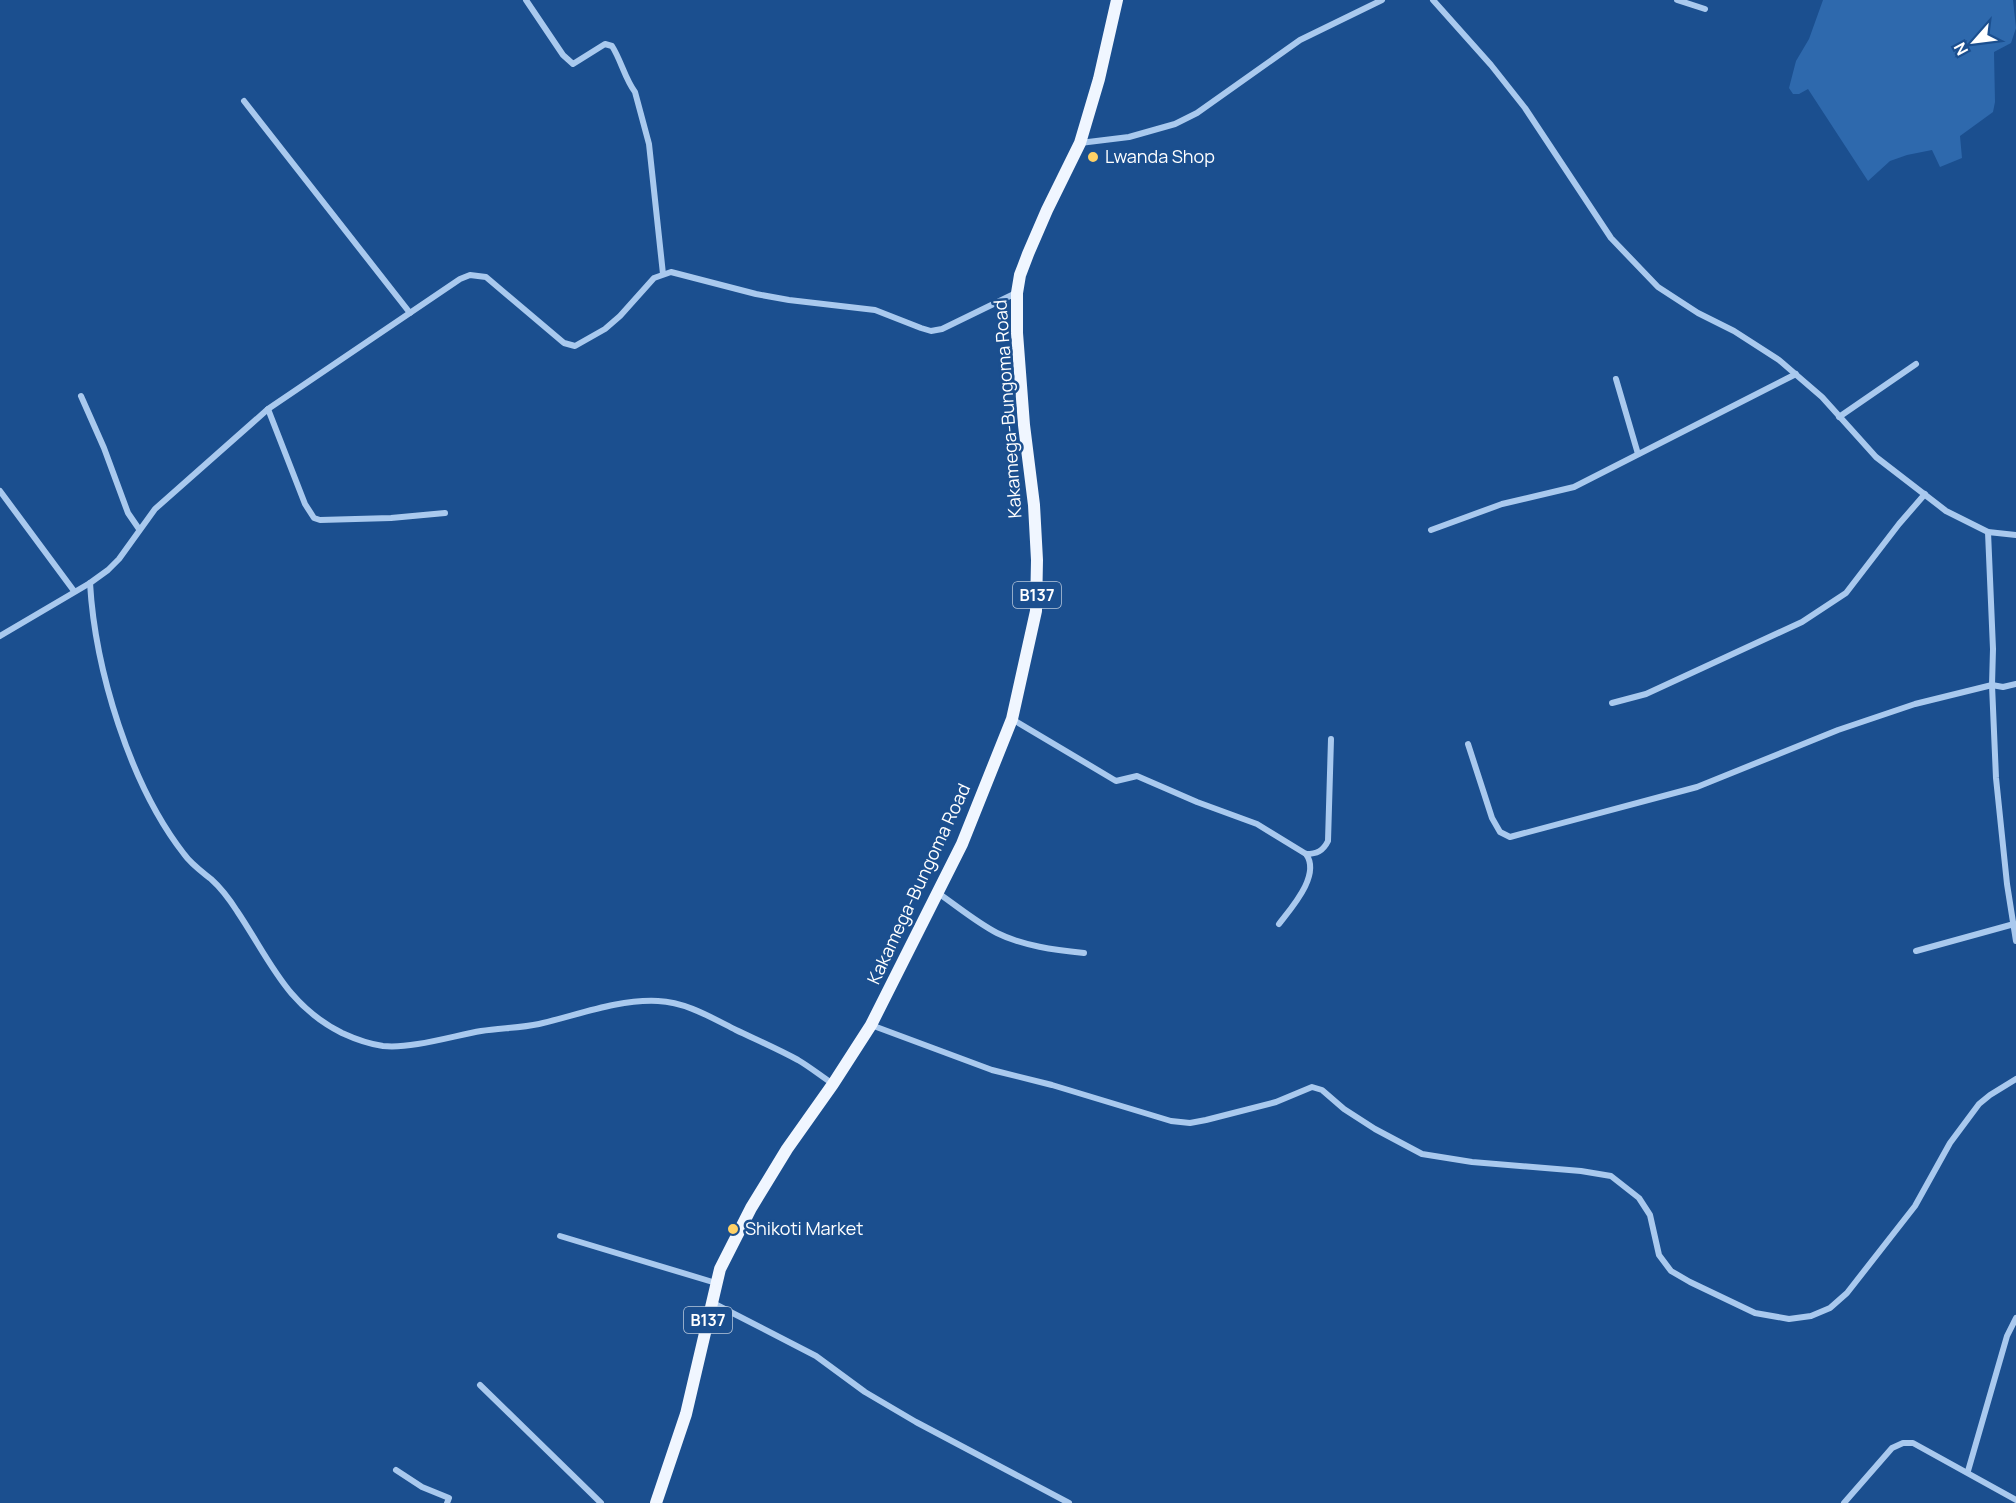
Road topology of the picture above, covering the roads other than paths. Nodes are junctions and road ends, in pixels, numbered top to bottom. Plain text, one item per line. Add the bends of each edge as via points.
1 (526, 0) edge
2 (1118, 0) edge
3 (1382, 0) edge
4 (1433, 0) edge
5 (1677, 0) edge
6 (1705, 9) dead end
7 (244, 101) dead end
8 (1080, 143) junction
9 (663, 274) junction
10 (1017, 293) junction
11 (410, 314) junction
12 (1916, 364) dead end
13 (1796, 375) junction
14 (1616, 379) dead end
15 (81, 396) dead end
16 (268, 409) junction
17 (1839, 417) junction
18 (1638, 454) junction
19 (0, 491) edge
20 (1925, 494) junction
21 (445, 513) dead end
22 (139, 529) junction
23 (1431, 530) dead end
24 (1988, 532) junction
25 (2016, 535) edge
26 (90, 583) junction
27 (74, 591) junction
28 (0, 636) edge
29 (2016, 684) edge
30 (1992, 685) junction
31 (1612, 703) dead end
32 (1012, 719) junction
33 (1331, 740) dead end
34 (1468, 744) dead end
35 (1306, 854) junction
36 (938, 894) junction
37 (1279, 924) dead end
38 (2014, 924) junction
39 (2016, 941) edge
40 (1916, 951) dead end
41 (1084, 953) dead end
42 (872, 1025) junction
43 (2016, 1079) edge
44 (833, 1084) junction
45 (560, 1236) dead end
46 (716, 1283) junction
47 (712, 1303) junction
48 (2016, 1318) edge
49 (480, 1385) dead end
50 (396, 1470) dead end
51 (1968, 1471) junction
52 (2016, 1500) edge
53 (447, 1503) edge
54 (601, 1503) edge
55 (656, 1503) edge
56 (1069, 1503) edge
57 (1844, 1503) edge

1 - 9 street via 573,64 605,44 612,46 620,60 635,92 649,144
2 - 8 main road, Kakamega-Bungoma Road / B137
3 - 8 street via 1300,40 1197,113 1175,124
4 - 13 street via 1525,108 1605,230 1658,287 1743,337
5 - 6 street
7 - 11 street
8 - 10 main road, Kakamega-Bungoma Road / B137 via 1028,254
9 - 10 street via 671,272 789,300 875,310 931,331
9 - 11 street via 654,278 605,329 575,346 564,343 486,277 478,275 460,279
10 - 32 main road, Kakamega-Bungoma Road / B137 via 1037,560 1036,611
11 - 16 street
12 - 17 street
13 - 17 street
13 - 18 street
14 - 18 street
15 - 22 street via 128,513
16 - 21 street via 314,518
16 - 22 street via 155,509
17 - 20 street via 1876,457
18 - 23 street via 1574,487 1502,504
19 - 27 street
20 - 24 street via 1946,511
20 - 31 street via 1846,593 1802,622 1646,694
22 - 26 street via 119,559
24 - 25 street
24 - 30 street
26 - 27 street
26 - 44 street via 104,676 141,782 185,856 226,896 274,971 311,1014 350,1037 385,1046 537,1024 614,1005 661,1001 696,1010 799,1061
27 - 28 street
29 - 30 street
30 - 34 street via 1915,704 1838,730 1697,787 1510,837 1500,832 1492,818
30 - 38 street via 1996,778
32 - 35 street via 1116,781 1137,776 1257,824
32 - 36 main road, Kakamega-Bungoma Road / B137
33 - 35 street via 1328,841 1315,854
35 - 37 street via 1310,869 1305,886
36 - 41 street via 1014,940
36 - 42 main road, Kakamega-Bungoma Road / B137
38 - 39 street
38 - 40 street
42 - 43 street via 992,1070 1171,1121 1206,1120 1317,1088 1375,1129 1422,1154 1611,1176 1640,1198 1650,1215 1659,1255 1671,1271 1755,1313 1790,1319 1830,1308 1847,1293 1915,1206 1950,1143 1979,1104
42 - 44 main road, Kakamega-Bungoma Road / B137
44 - 46 main road, Kakamega-Bungoma Road / B137 via 751,1208
45 - 46 street
46 - 47 main road, Kakamega-Bungoma Road / B137
47 - 55 main road, Kakamega-Bungoma Road / B137 via 686,1414
47 - 56 street via 816,1356 865,1392 916,1422
48 - 51 street via 2007,1336
49 - 54 street
50 - 53 street via 449,1498
51 - 52 street
51 - 57 street via 1913,1443 1903,1443 1892,1448

